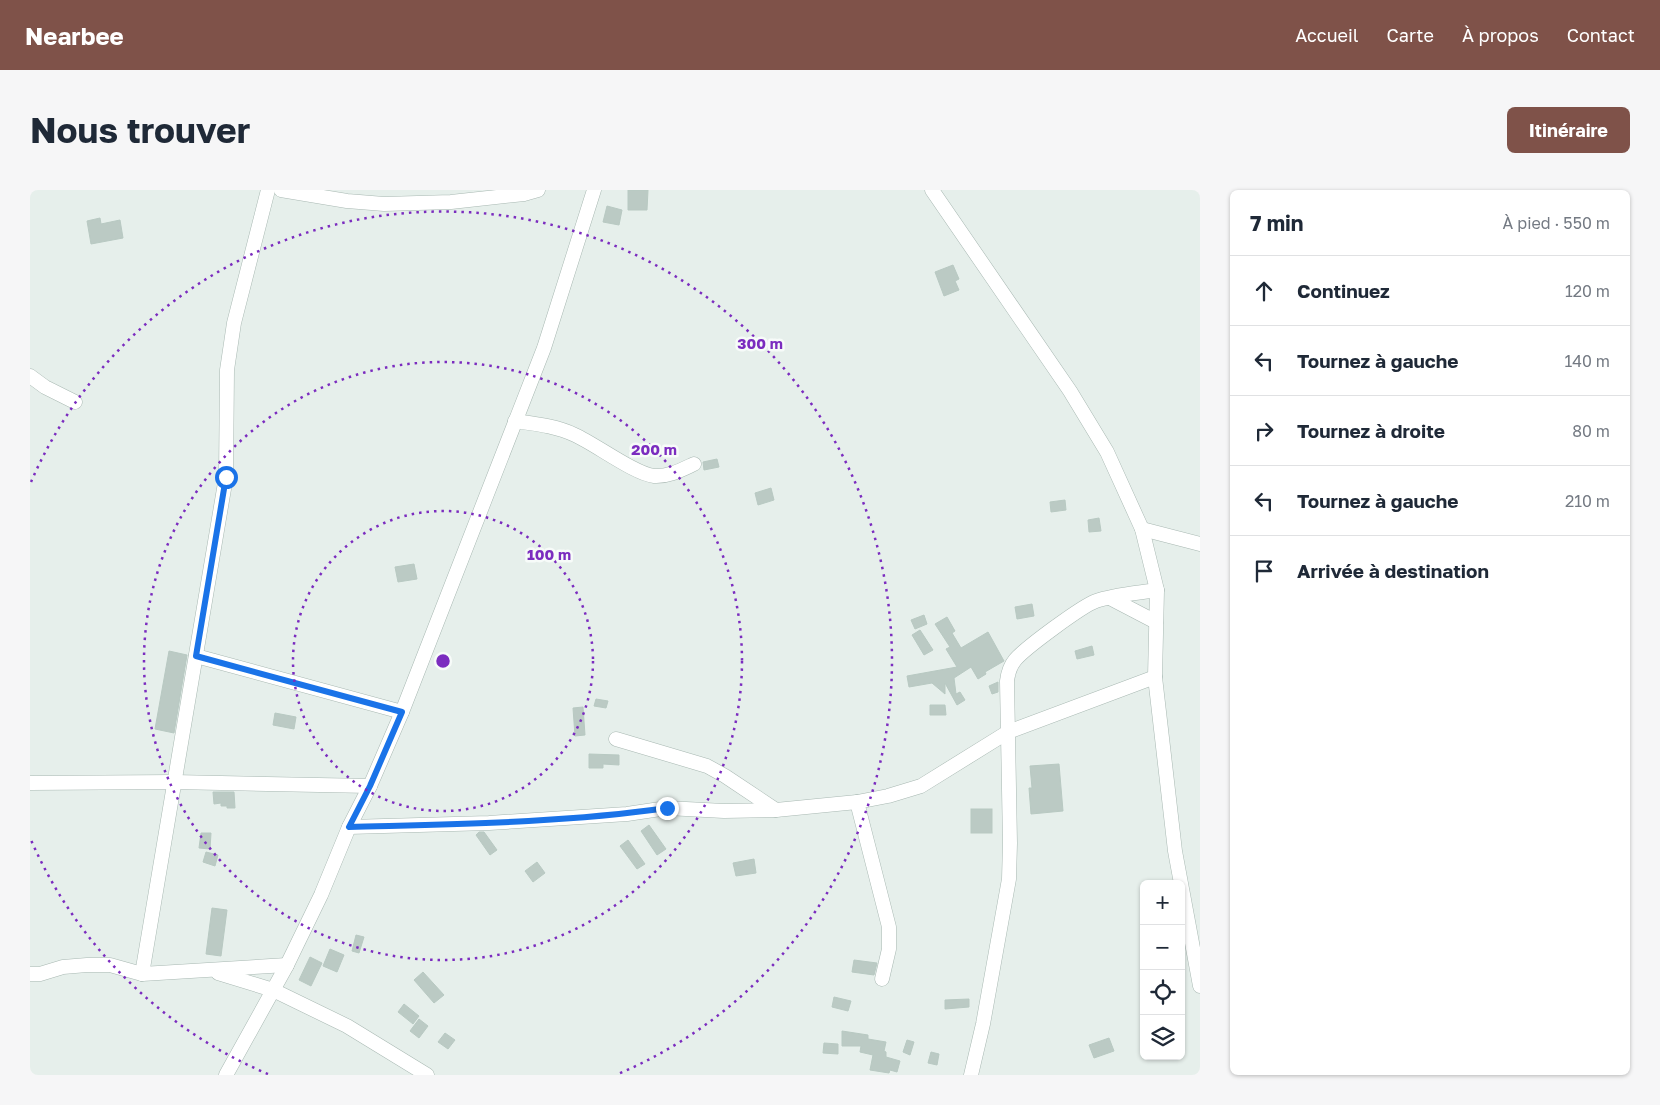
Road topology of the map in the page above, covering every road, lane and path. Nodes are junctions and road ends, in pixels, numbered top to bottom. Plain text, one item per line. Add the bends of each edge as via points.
1 (268, 190) edge
2 (282, 190) edge
3 (538, 190) edge
4 (594, 190) edge
5 (932, 190) edge
6 (30, 376) edge
7 (75, 402) dead end
8 (515, 421) junction
9 (694, 464) dead end
10 (1142, 529) junction
11 (1200, 544) edge
12 (1157, 590) junction
13 (1110, 598) junction
14 (1156, 622) junction
15 (196, 656) junction
16 (1155, 677) junction
17 (402, 712) junction
18 (1008, 732) junction
19 (616, 739) dead end
20 (174, 782) junction
21 (30, 783) edge
22 (370, 786) junction
23 (857, 802) junction
24 (776, 810) junction
25 (349, 827) junction
26 (287, 965) junction
27 (210, 970) junction
28 (30, 974) edge
29 (142, 974) junction
30 (882, 979) dead end
31 (1200, 986) edge
32 (273, 990) junction
33 (226, 1075) edge
34 (427, 1075) edge
35 (971, 1075) edge

1 - 15 street via 234,323 227,370 226,477
2 - 3 street via 384,204 451,202
4 - 8 street via 544,348
5 - 10 street via 1070,392 1107,452
6 - 7 street
8 - 9 street via 558,428 653,476 672,474
8 - 17 street
10 - 11 street
10 - 12 street
12 - 13 street
12 - 14 street
13 - 14 street
13 - 18 street via 1082,608 1015,660 1007,681
14 - 16 street
15 - 17 street
15 - 20 street
16 - 18 street
16 - 31 street via 1176,851
17 - 22 street
18 - 23 street via 922,786
18 - 35 street via 1009,878
19 - 24 street via 707,766
20 - 21 street
20 - 22 street
20 - 29 street
22 - 25 street
23 - 24 street
23 - 30 street via 889,927 889,949
24 - 25 street via 667,808 627,814 488,823
25 - 26 street
26 - 27 street
26 - 32 street
27 - 29 street
27 - 32 street
28 - 29 street via 87,965 110,965
32 - 33 street
32 - 34 street via 347,1026

